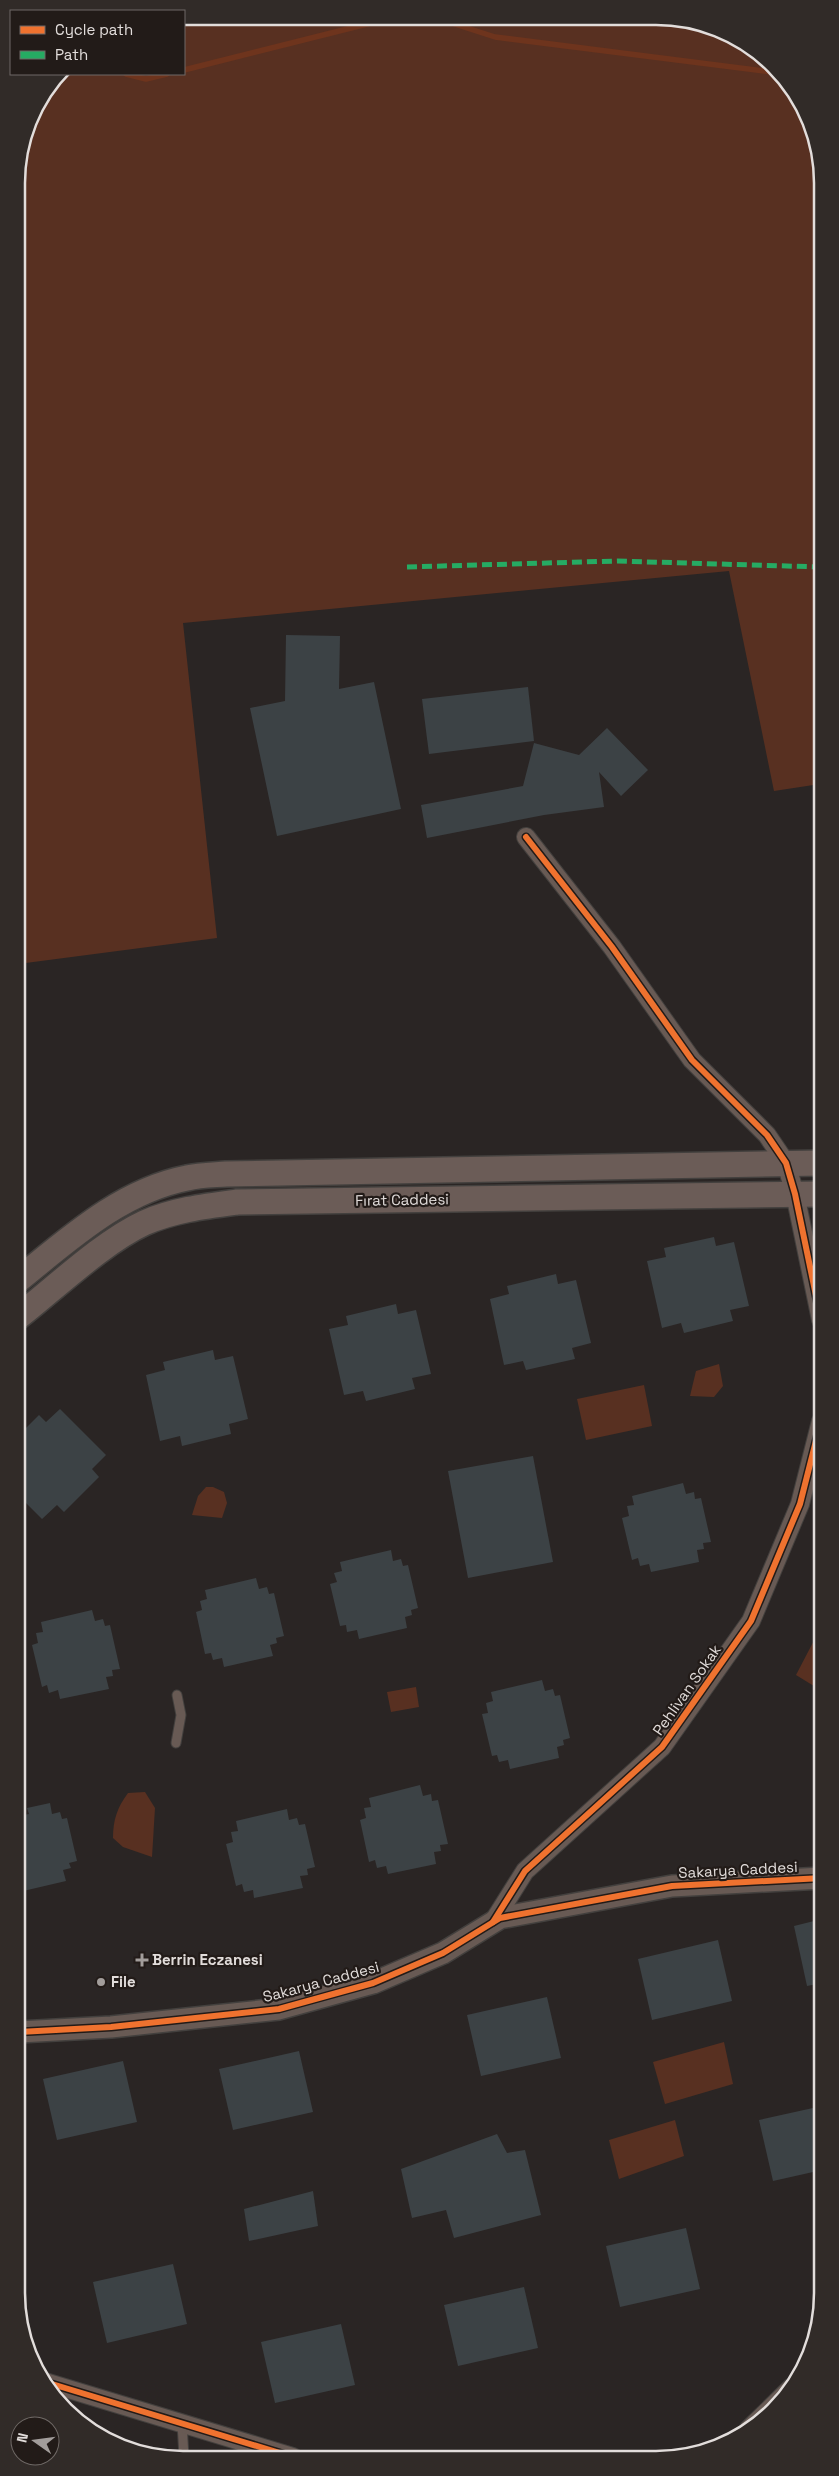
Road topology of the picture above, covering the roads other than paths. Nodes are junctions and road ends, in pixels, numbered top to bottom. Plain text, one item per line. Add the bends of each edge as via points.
1 (526, 837) dead end
2 (786, 1163) junction
3 (814, 1163) edge
4 (794, 1194) junction
5 (814, 1194) edge
6 (25, 1275) edge
7 (814, 1287) edge
8 (25, 1311) edge
9 (814, 1449) edge
10 (177, 1695) dead end
11 (176, 1743) dead end
12 (814, 1878) edge
13 (493, 1922) junction
14 (25, 2032) edge
15 (55, 2385) edge
16 (182, 2423) junction
17 (184, 2451) edge
18 (273, 2451) edge

1 - 2 street via 612,947 692,1060 766,1135
2 - 3 main road, Fırat Caddesi
2 - 4 street
2 - 6 main road, Fırat Caddesi via 226,1174 187,1178 153,1188 106,1211
4 - 5 main road, Fırat Caddesi
4 - 7 street
4 - 8 main road, Fırat Caddesi via 237,1202 205,1206 152,1220 115,1240
9 - 13 street, Pehlivan Sokak via 800,1504 751,1620 662,1747 524,1870
10 - 11 lane via 181,1715
12 - 13 street, Sakarya Caddesi via 672,1886 556,1906
13 - 14 street, Sakarya Caddesi via 443,1952 373,1983 279,2009 111,2027
15 - 16 street
16 - 17 lane
16 - 18 street

